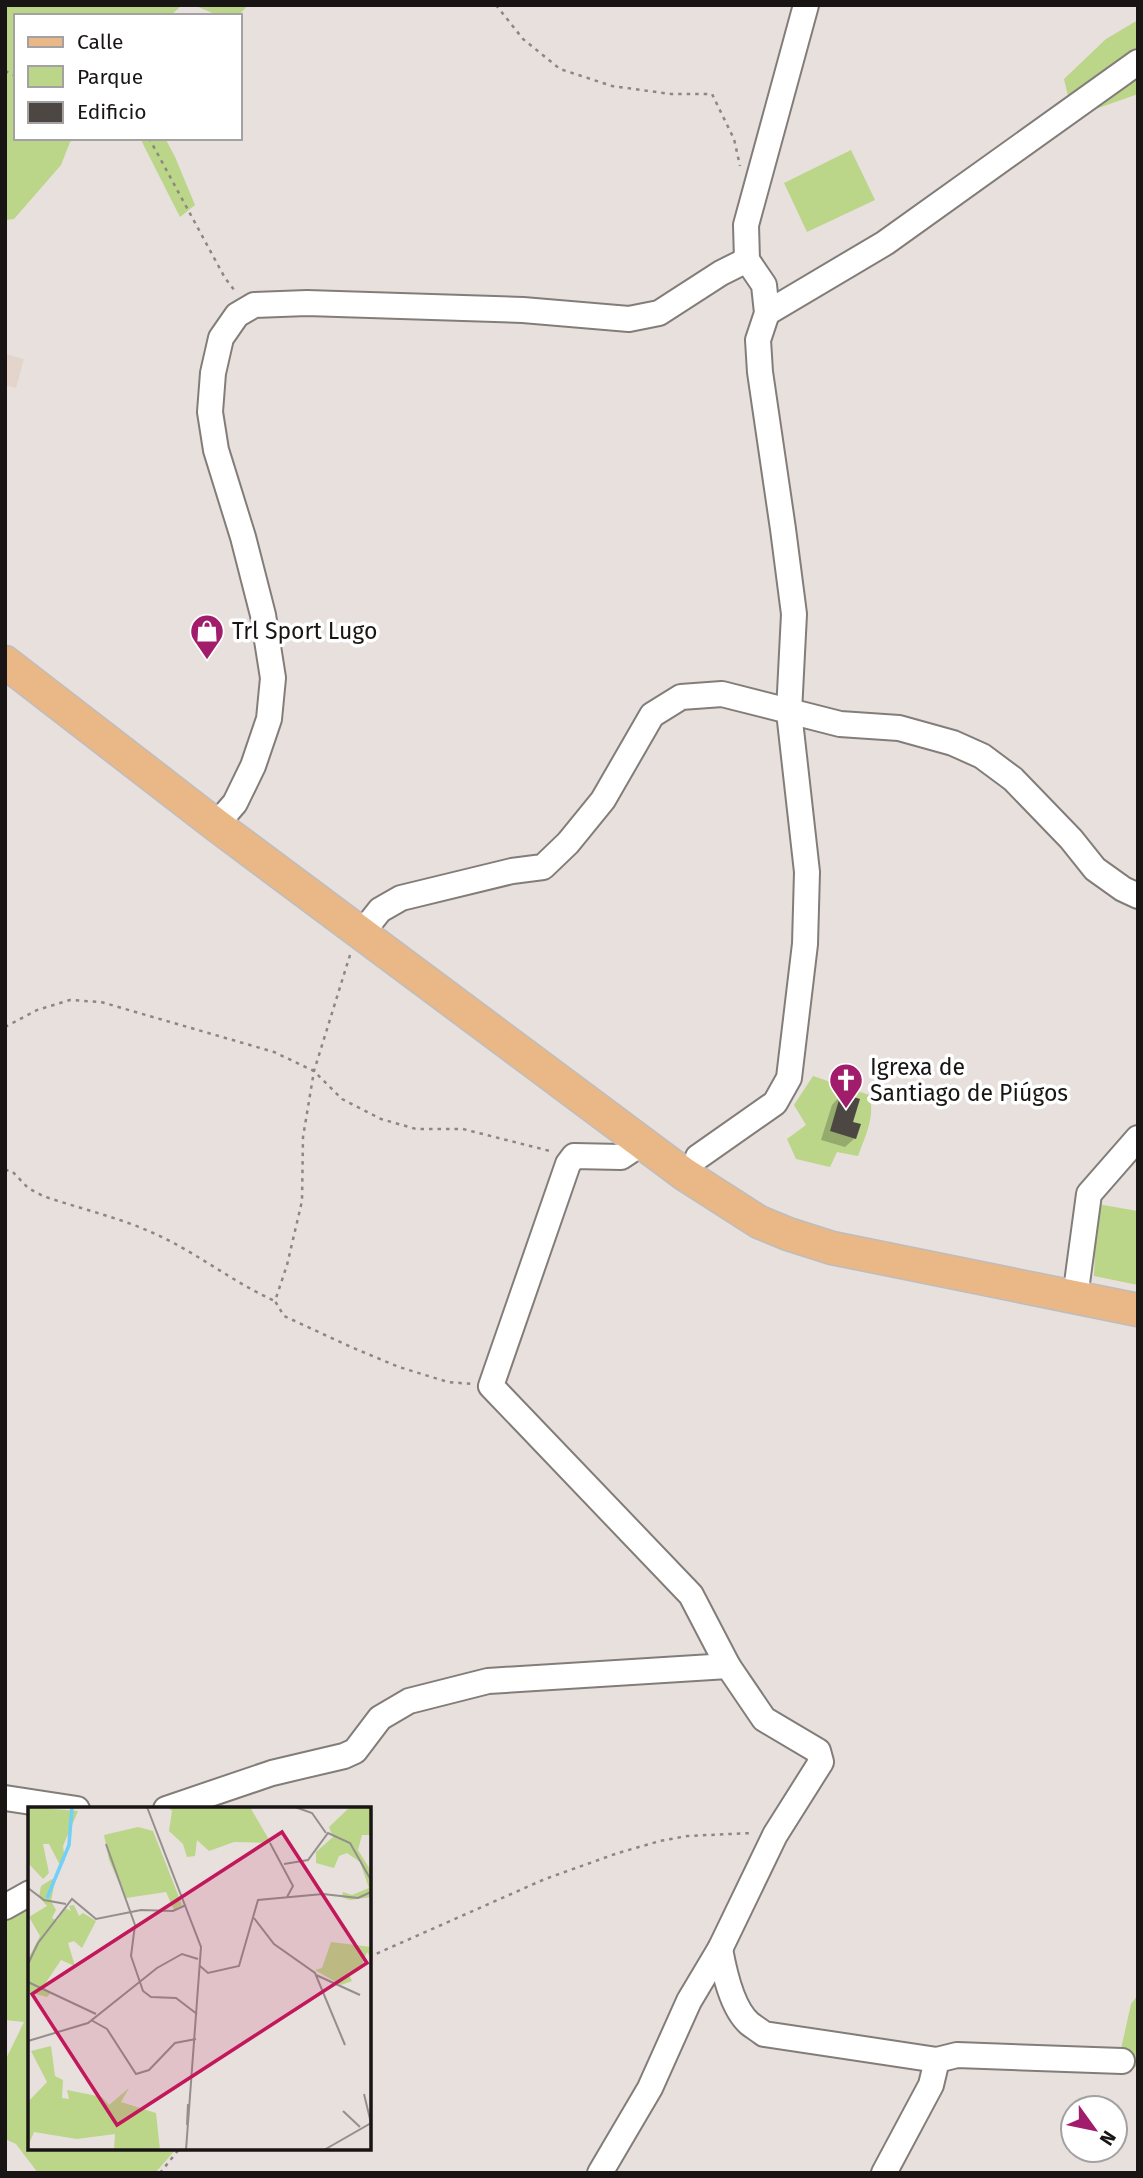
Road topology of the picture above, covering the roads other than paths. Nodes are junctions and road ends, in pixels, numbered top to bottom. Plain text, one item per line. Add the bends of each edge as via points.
1 (806, 5) edge
2 (1138, 62) edge
3 (747, 260) junction
4 (767, 313) junction
5 (5, 663) edge
6 (789, 712) junction
7 (216, 825) junction
8 (1138, 896) edge
9 (362, 934) junction
10 (1138, 1138) edge
11 (642, 1143) junction
12 (691, 1166) junction
13 (1075, 1298) junction
14 (1138, 1310) edge
15 (728, 1666) junction
16 (5, 1798) edge
17 (64, 1807) edge
18 (172, 1807) edge
19 (28, 1894) edge
20 (5, 1907) edge
21 (720, 1949) junction
22 (937, 2060) junction
23 (1122, 2061) dead end
24 (600, 2173) edge
25 (884, 2173) edge

1 - 3 street via 746,225
2 - 4 street via 885,243
3 - 4 street via 764,285
3 - 7 street via 659,313 629,319 523,310 307,303 254,305 237,315 221,338 209,412 263,615 273,678 269,719 253,766 234,803
4 - 6 street via 758,340 794,614
5 - 7 main road
6 - 8 street via 840,724 899,728 982,756 1013,779 1095,869
6 - 9 street via 722,694 681,697 652,715 603,800 543,867 401,898 380,911
6 - 12 street via 807,872 805,944 789,1078 775,1103
7 - 9 main road
9 - 11 main road
10 - 13 street via 1089,1194
11 - 12 main road
11 - 15 street via 621,1157 574,1156 491,1386 691,1595
12 - 13 main road via 742,1212 788,1234 876,1259
13 - 14 main road
15 - 18 street via 475,1684 409,1701 380,1718 355,1751 344,1756 272,1773
15 - 21 street via 764,1720 818,1751 821,1762 774,1836
16 - 17 street
19 - 20 street
21 - 22 street via 734,1998 747,2022 764,2034
21 - 24 street via 689,2001 650,2088
22 - 23 street via 957,2055
22 - 25 street via 931,2085

